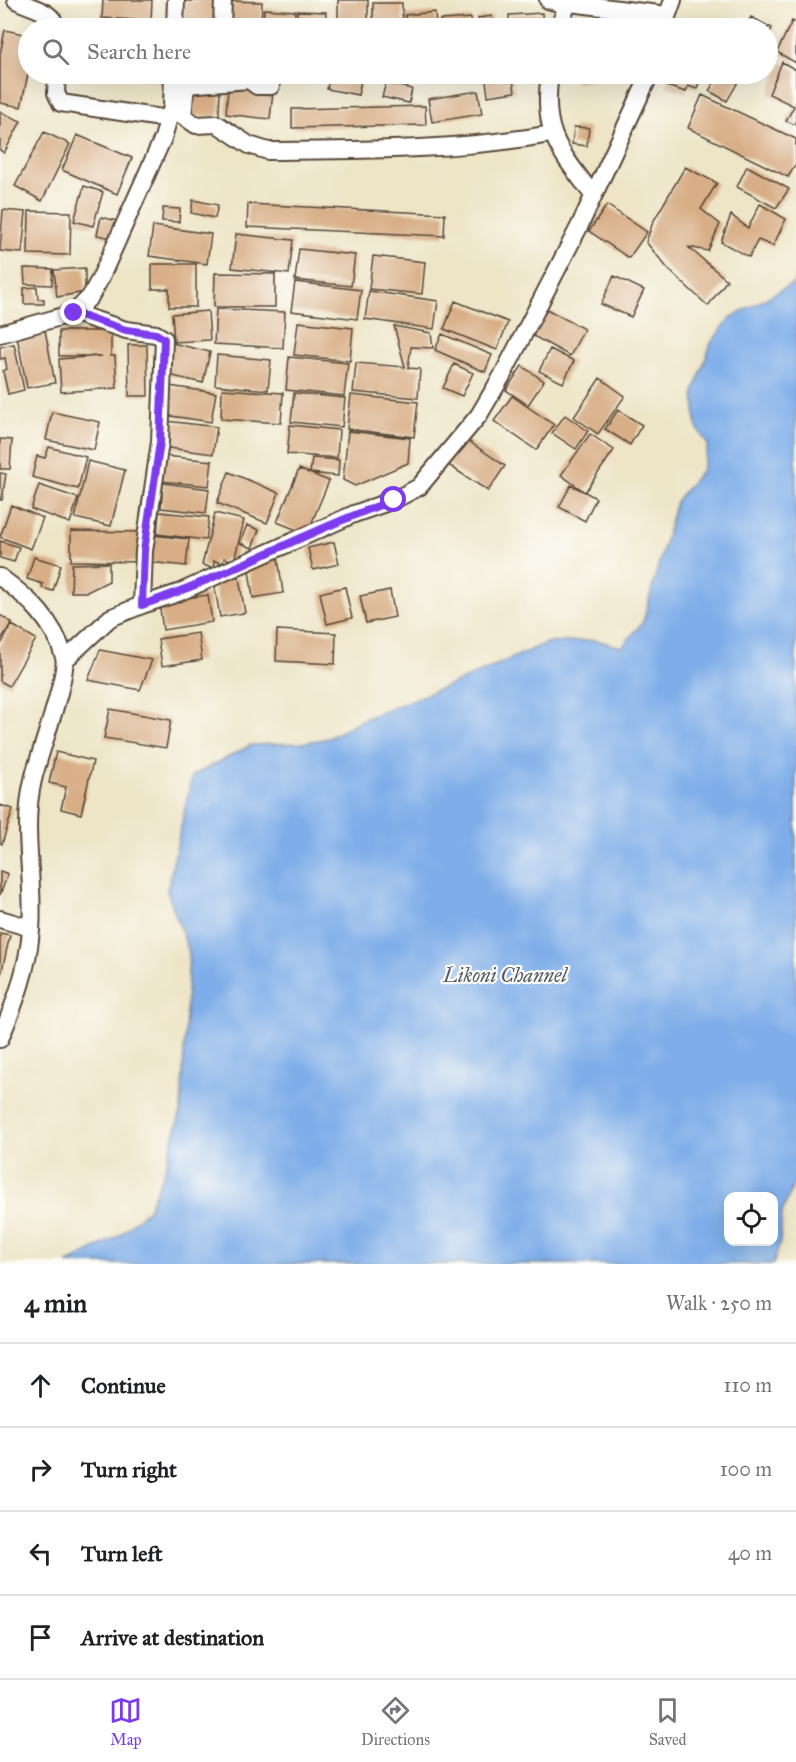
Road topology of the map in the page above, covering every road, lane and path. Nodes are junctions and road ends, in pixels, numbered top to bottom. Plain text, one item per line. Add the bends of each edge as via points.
1 (16, 0) edge
2 (176, 0) edge
3 (224, 0) edge
4 (548, 0) edge
5 (567, 5) junction
6 (668, 15) edge
7 (52, 18) edge
8 (175, 18) edge
9 (223, 18) edge
10 (562, 18) edge
11 (56, 84) edge
12 (177, 84) edge
13 (221, 84) edge
14 (254, 84) edge
15 (270, 84) edge
16 (549, 84) edge
17 (645, 84) edge
18 (179, 90) junction
19 (168, 119) junction
20 (551, 134) junction
21 (593, 195) junction
22 (74, 313) junction
23 (0, 334) edge
24 (0, 577) edge
25 (142, 605) junction
26 (65, 660) junction
27 (0, 919) edge
28 (31, 928) junction
29 (0, 1039) edge

1 - 7 street
2 - 8 street
3 - 9 street
4 - 5 street
5 - 6 street via 576,2
5 - 10 street
11 - 19 street via 61,103
12 - 18 street
13 - 18 street
14 - 15 street
16 - 20 street
17 - 21 street
18 - 19 street
18 - 20 street via 183,116 196,124 217,124 249,145 268,151 410,150
19 - 22 street via 100,279
20 - 21 street via 559,151
21 - 25 street via 559,268 479,415 419,487
22 - 23 street
22 - 25 street via 164,339 160,442 144,551
24 - 26 street via 39,609
25 - 26 street via 110,618
26 - 28 street via 27,812
27 - 28 street
28 - 29 street via 21,988

